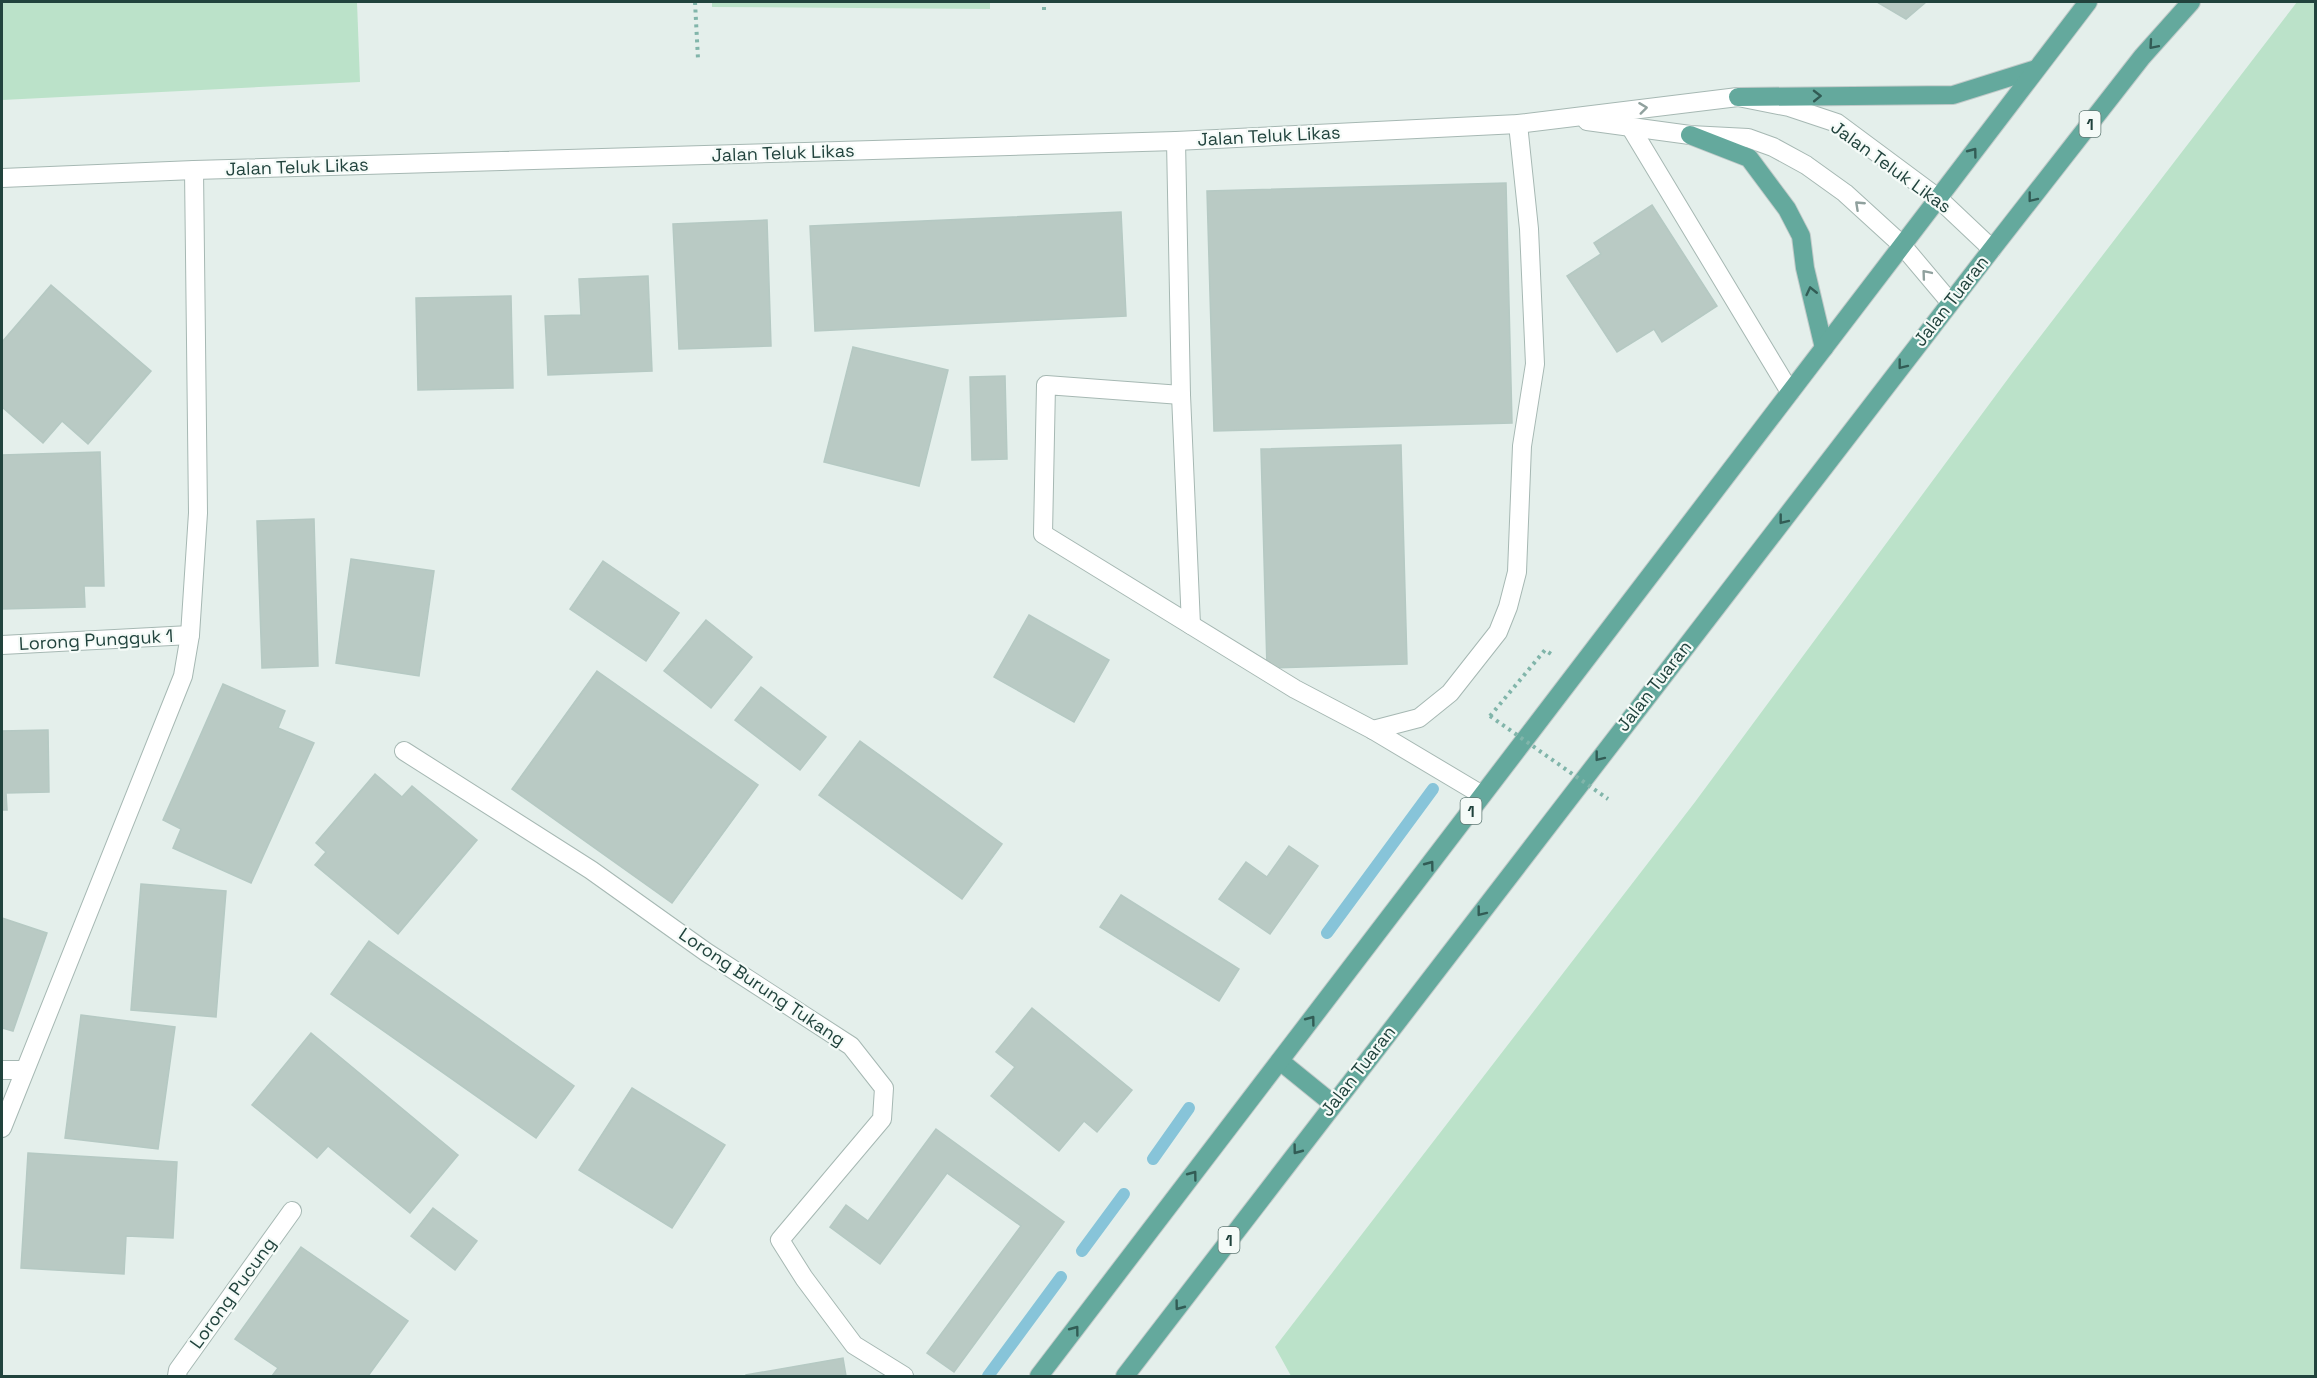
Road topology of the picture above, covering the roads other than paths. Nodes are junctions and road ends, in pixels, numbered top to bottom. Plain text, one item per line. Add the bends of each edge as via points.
1 (2088, 2) edge
2 (2192, 2) edge
3 (2036, 69) junction
4 (1738, 97) junction
5 (1564, 118) junction
6 (1518, 124) junction
7 (1631, 128) junction
8 (1690, 135) junction
9 (1176, 141) junction
10 (194, 170) junction
11 (2, 178) edge
12 (1938, 198) junction
13 (1902, 245) junction
14 (1992, 249) junction
15 (1950, 302) junction
16 (1824, 348) junction
17 (1790, 392) junction
18 (1181, 395) junction
19 (1191, 625) junction
20 (190, 635) junction
21 (2, 645) edge
22 (1373, 730) junction
23 (404, 751) dead end
24 (1482, 795) junction
25 (1280, 1060) junction
26 (24, 1070) junction
27 (2, 1071) edge
28 (1333, 1104) junction
29 (2, 1128) edge
30 (292, 1211) dead end
31 (177, 1377) edge
32 (904, 1377) edge
33 (1039, 1377) edge
34 (1125, 1377) edge

1 - 3 main road, 1
2 -> 14 main road, Jalan Tuaran / 1 via 2142,57
4 -> 3 main road via 1953,95
12 -> 3 main road, 1
5 -> 4 street, Jalan Teluk Likas
4 - 12 street, Jalan Teluk Likas via 1789,107 1837,123
5 - 6 street, Jalan Teluk Likas
5 - 7 street, Jalan Teluk Likas
6 - 9 street, Jalan Teluk Likas
6 - 22 street via 1529,229 1535,364 1522,446 1515,581 1498,632 1450,693 1419,718
7 - 8 street, Jalan Teluk Likas
7 - 17 street
13 -> 8 street, Jalan Teluk Likas via 1845,193 1773,147 1748,138
16 -> 8 main road via 1801,236 1786,209 1749,158
9 - 10 street, Jalan Teluk Likas
9 - 18 street
10 - 11 street, Jalan Teluk Likas
10 - 20 street via 198,513
12 - 13 main road, 1
12 - 14 street, Jalan Teluk Likas
15 -> 13 street, Jalan Teluk Likas
13 - 16 main road, 1
14 - 15 main road, Jalan Tuaran / 1
15 -> 28 main road, Jalan Tuaran / 1
16 - 17 main road, 1
17 - 24 main road, 1
18 - 19 street
18 - 19 street via 1046,385 1043,534
19 - 22 street
20 - 21 street, Lorong Pungguk 1
20 - 26 street via 183,676
22 - 24 street
23 - 32 street, Lorong Burung Tukang via 591,870 706,952 851,1046 884,1088 882,1119 780,1240 854,1345
25 -> 24 main road, 1
25 - 28 main road
33 -> 25 main road, 1
26 - 27 street
26 - 29 street
28 -> 34 main road, Jalan Tuaran / 1
30 - 31 street, Lorong Pucung via 178,1370

